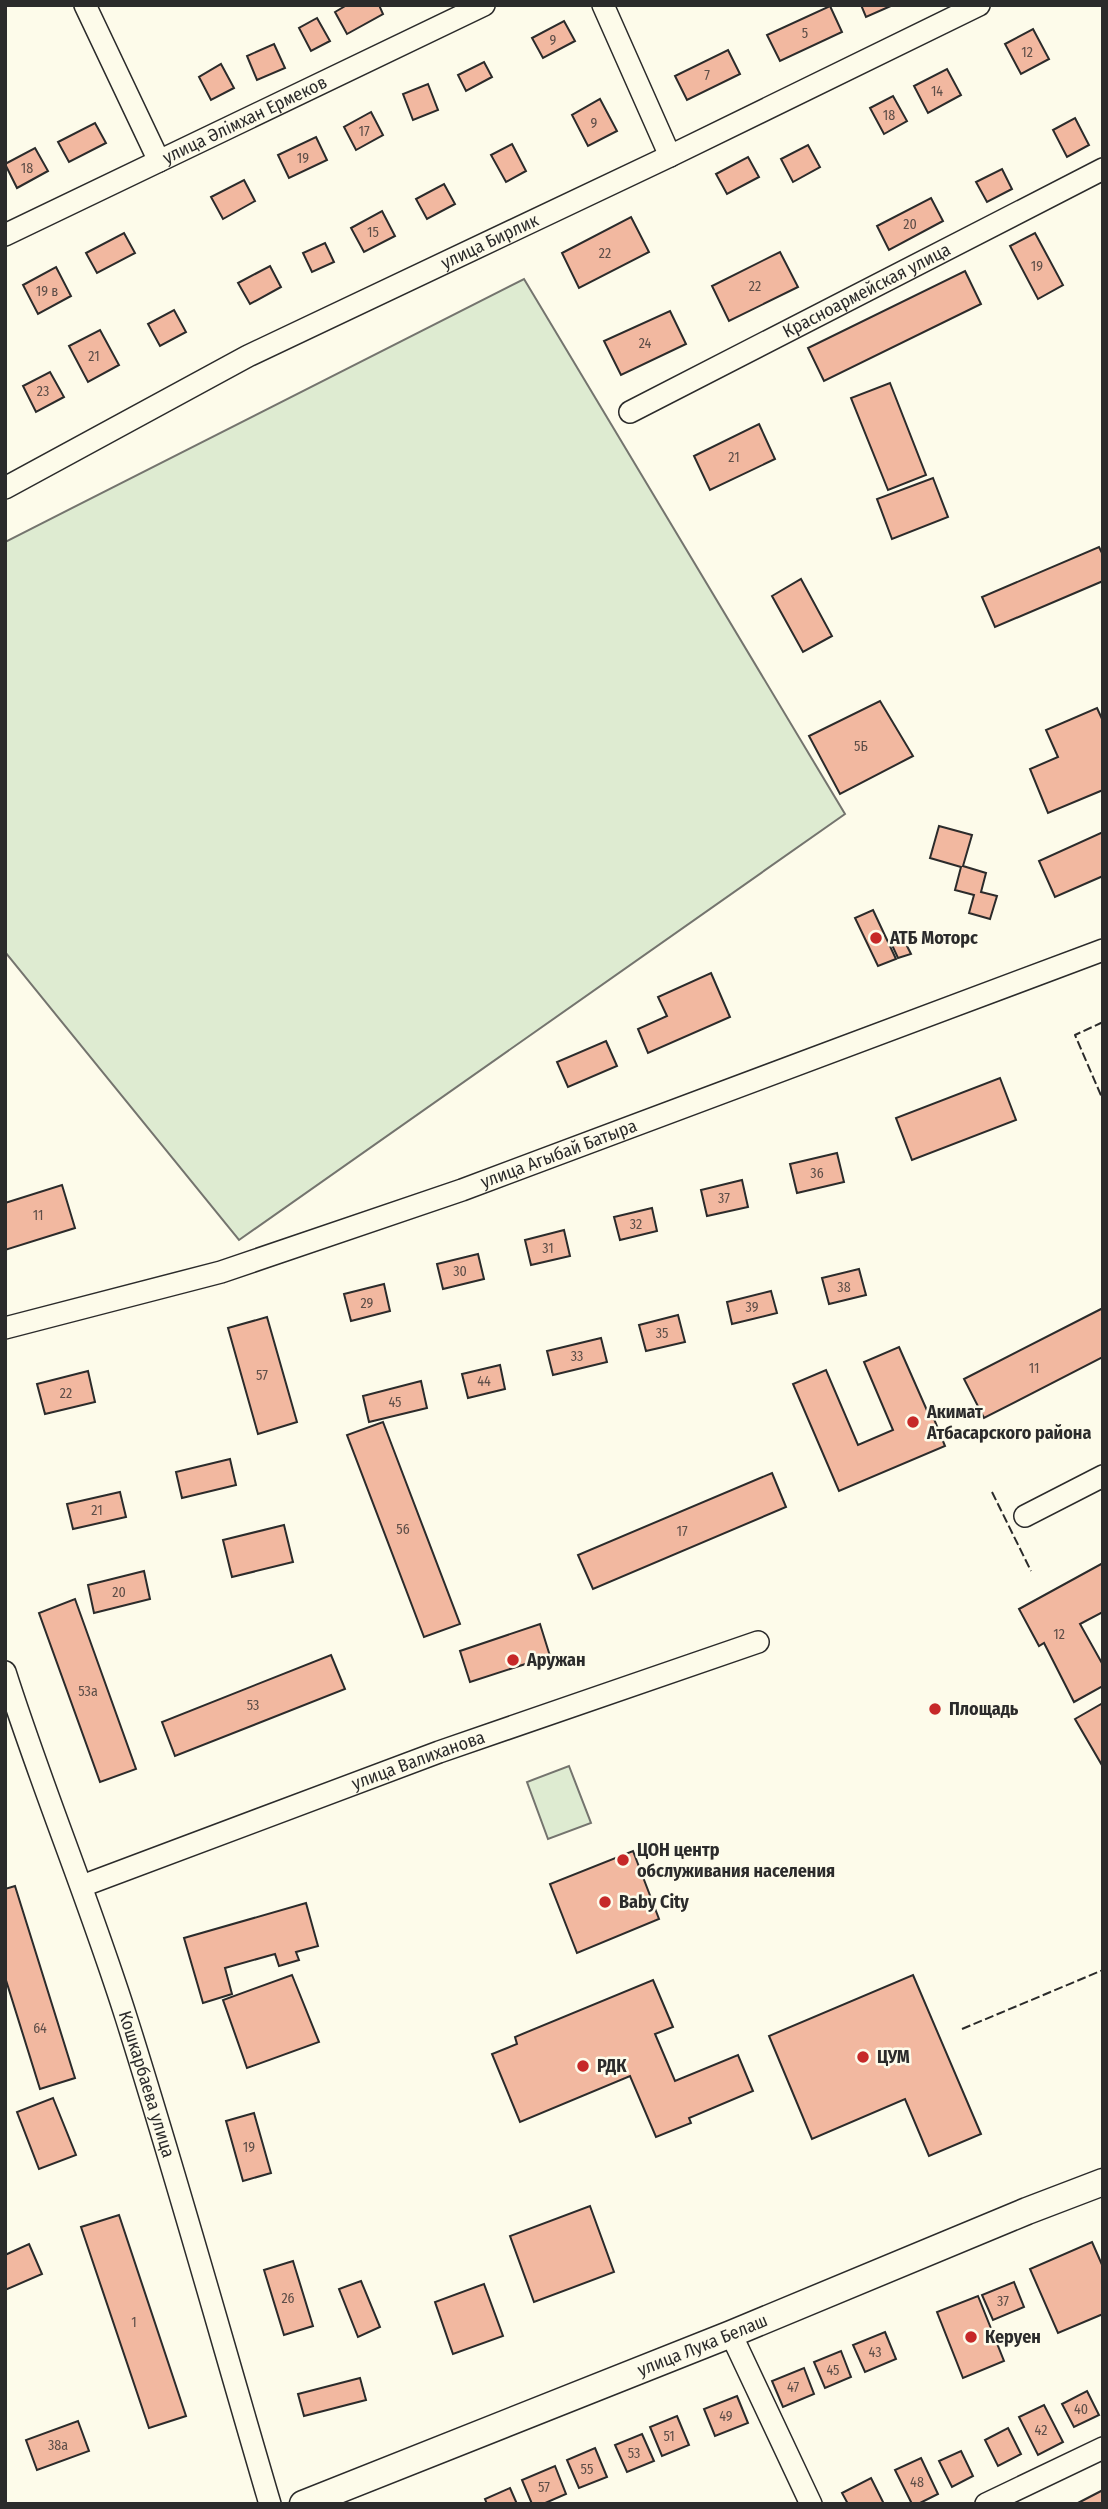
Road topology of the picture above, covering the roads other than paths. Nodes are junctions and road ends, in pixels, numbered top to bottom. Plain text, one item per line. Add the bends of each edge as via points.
1 (85, 5) edge
2 (484, 5) edge
3 (603, 5) edge
4 (979, 5) edge
5 (670, 156) junction
6 (159, 161) junction
7 (1103, 169) edge
8 (5, 235) edge
9 (630, 412) dead end
10 (5, 488) edge
11 (1103, 950) edge
12 (5, 1328) edge
13 (1103, 1476) edge
14 (1025, 1516) dead end
15 (758, 1642) dead end
16 (5, 1672) edge
17 (82, 1886) junction
18 (1103, 2182) edge
19 (731, 2334) junction
20 (1103, 2448) edge
21 (270, 2504) edge
22 (303, 2504) edge
23 (811, 2504) edge
24 (986, 2504) edge

1 - 6 street
2 - 6 street, улица Әлімхан Ермеков
3 - 5 street
4 - 5 street, улица Бирлик
5 - 10 street, улица Бирлик via 248,356
6 - 8 street, улица Әлімхан Ермеков
7 - 9 street, Красноармейская улица
11 - 12 street, улица Агыбай Батыра via 322,1238 221,1272
13 - 14 street
15 - 17 street, улица Валиханова via 439,1752
16 - 17 street, Кошкарбаева улица
17 - 21 street, Кошкарбаева улица via 130,2030
18 - 19 main road, улица Лука Белаш
19 - 22 main road, улица Лука Белаш
19 - 23 street
20 - 24 street

